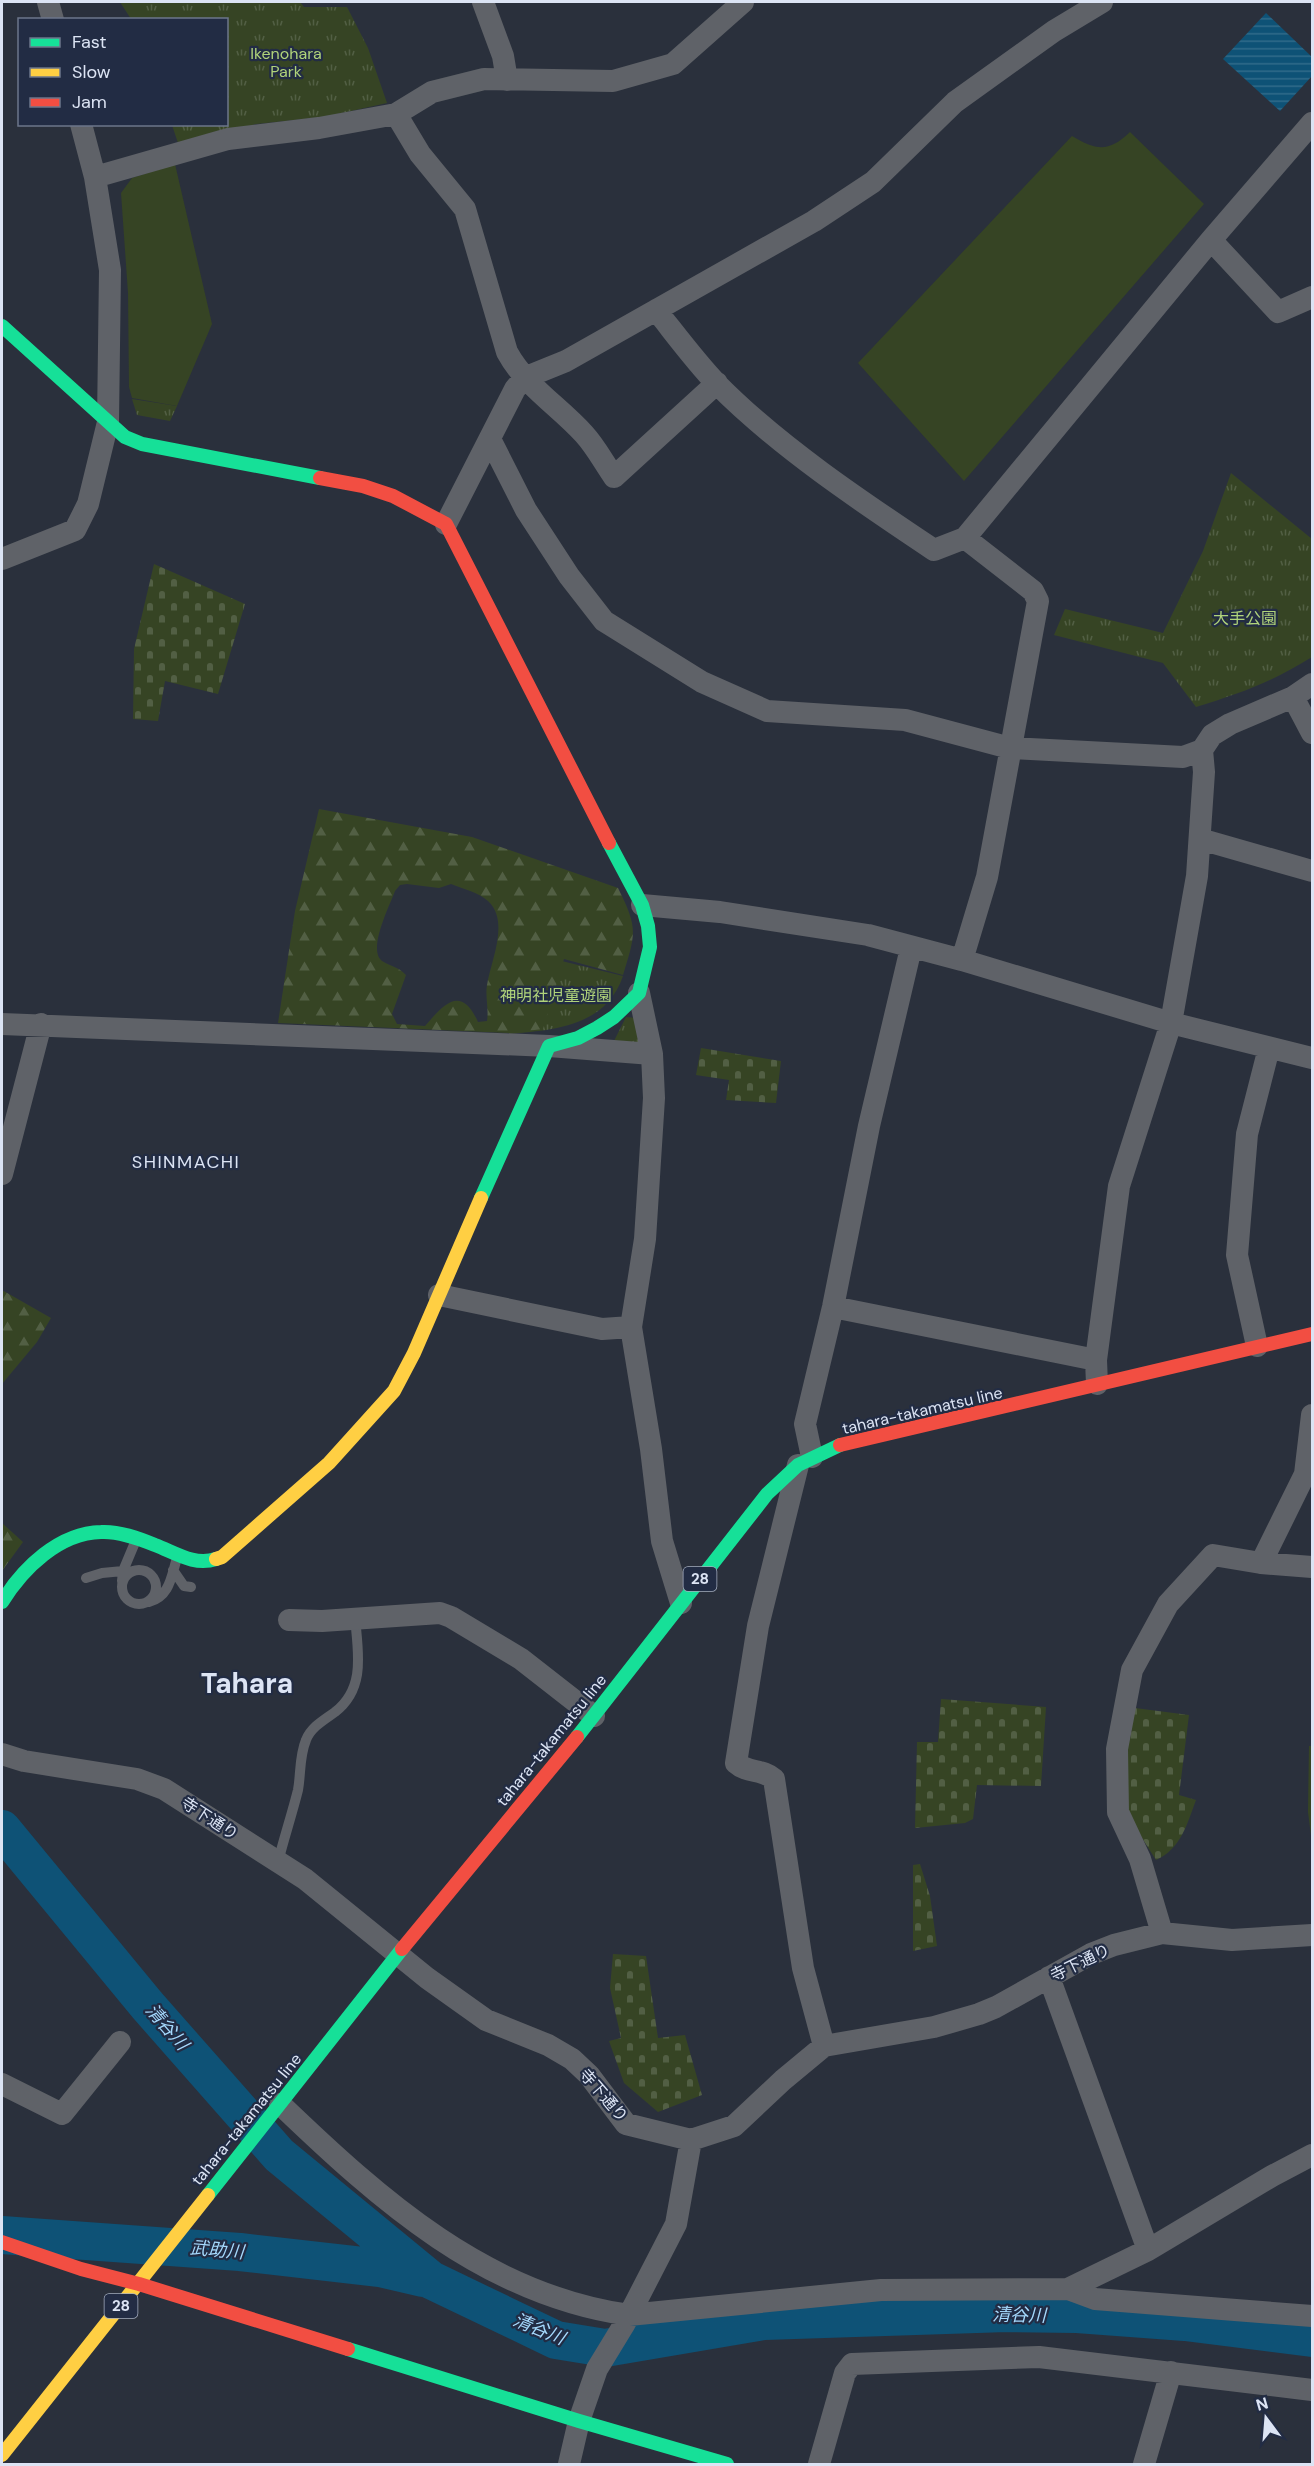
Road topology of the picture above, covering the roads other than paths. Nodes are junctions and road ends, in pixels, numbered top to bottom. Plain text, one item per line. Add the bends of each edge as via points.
1 (48, 2) edge
2 (483, 2) edge
3 (743, 2) edge
4 (1102, 2) edge
5 (52, 18) edge
6 (507, 80) junction
7 (396, 114) junction
8 (1312, 123) edge
9 (82, 126) edge
10 (95, 177) junction
11 (1210, 240) junction
12 (1312, 297) edge
13 (656, 310) junction
14 (2, 326) edge
15 (524, 378) junction
16 (717, 383) junction
17 (108, 422) junction
18 (490, 439) junction
19 (446, 524) junction
20 (965, 538) junction
21 (2, 559) edge
22 (1312, 684) edge
23 (1293, 697) junction
24 (1312, 733) edge
25 (1010, 748) junction
26 (1202, 750) junction
27 (1200, 839) junction
28 (1312, 871) edge
29 (642, 904) junction
30 (911, 948) junction
31 (962, 960) junction
32 (639, 993) junction
33 (2, 1023) edge
34 (1172, 1023) junction
35 (41, 1024) junction
36 (549, 1046) junction
37 (1269, 1048) junction
38 (652, 1054) junction
39 (1312, 1058) edge
40 (2, 1174) edge
41 (439, 1295) junction
42 (832, 1307) junction
43 (631, 1327) junction
44 (1312, 1334) edge
45 (1257, 1346) junction
46 (1096, 1360) junction
47 (1097, 1384) junction
48 (1312, 1415) edge
49 (805, 1461) junction
50 (1309, 1465) edge
51 (136, 1539) junction
52 (178, 1555) junction
53 (1261, 1563) junction
54 (1312, 1567) edge
55 (123, 1570) junction
56 (173, 1570) junction
57 (86, 1578) dead end
58 (122, 1585) junction
59 (191, 1587) dead end
60 (2, 1602) edge
61 (147, 1603) junction
62 (681, 1603) junction
63 (355, 1618) junction
64 (289, 1620) dead end
65 (594, 1716) junction
66 (2, 1754) edge
67 (278, 1862) junction
68 (1162, 1933) junction
69 (1312, 1935) edge
70 (397, 1954) junction
71 (1049, 1977) junction
72 (120, 2042) dead end
73 (824, 2046) junction
74 (2, 2084) edge
75 (278, 2108) junction
76 (692, 2140) junction
77 (1312, 2155) edge
78 (2, 2242) edge
79 (1148, 2250) junction
80 (139, 2284) junction
81 (1068, 2289) junction
82 (1312, 2316) edge
83 (627, 2319) junction
84 (1171, 2372) junction
85 (1312, 2390) edge
86 (579, 2421) junction
87 (2, 2455) edge
88 (569, 2464) edge
89 (727, 2464) edge
90 (819, 2464) edge
91 (1144, 2464) edge

1 - 5 street
2 - 6 street via 503,56
3 - 6 street via 673,64 613,81
4 - 13 street via 1054,31 955,102 873,182
6 - 7 street via 484,79 432,92
7 - 10 street via 228,139
7 - 15 street via 420,154 465,209 507,352
8 - 11 street
9 - 10 street
10 - 17 street via 110,270
11 - 12 street via 1278,312
11 - 20 street
13 - 15 street via 566,361
13 - 16 street
14 - 17 street
15 - 16 street via 585,435 614,477
15 - 18 street
16 - 20 street via 827,475 934,550
17 - 19 street via 125,437 142,444 363,486 393,496
17 - 21 street via 88,504 75,530
18 - 19 street
18 - 25 street via 526,510 604,621 702,682 767,711 905,720
19 - 29 street
20 - 25 street via 1033,591 1038,601
22 - 23 street
23 - 24 street
23 - 26 street via 1230,724 1212,735
25 - 26 street via 1183,758
25 - 31 street via 987,877
26 - 27 street
27 - 28 street
27 - 34 street
29 - 30 street via 868,935
29 - 32 street via 650,947
30 - 31 street
30 - 42 street
31 - 34 street
32 - 36 street via 597,1028
32 - 38 street
33 - 35 street
34 - 37 street
34 - 46 street via 1119,1186
35 - 36 street
35 - 40 street
36 - 38 street
36 - 41 street
37 - 39 street
37 - 45 street via 1247,1134 1237,1255
38 - 43 street via 654,1098 645,1239
41 - 43 street via 602,1329
41 - 52 street via 394,1391 329,1463 222,1557 196,1562
42 - 46 street
42 - 49 street via 805,1424
43 - 62 street via 662,1541
44 - 45 street, tahara-takamatsu line / 28
45 - 47 street, tahara-takamatsu line / 28
46 - 47 street
47 - 49 street, tahara-takamatsu line / 28 via 841,1445
48 - 50 street
49 - 62 street, tahara-takamatsu line / 28 via 767,1494
49 - 73 street via 758,1626 736,1763 774,1779 803,1968
50 - 53 street
51 - 52 street
51 - 55 lane
51 - 60 street via 105,1531 60,1544 10,1586
52 - 56 lane
53 - 54 street
53 - 68 street via 1213,1555 1168,1604 1132,1670 1117,1749 1118,1812 1140,1859
55 - 57 lane
55 - 58 lane
56 - 59 lane via 184,1586
56 - 61 lane via 165,1593
58 - 61 lane via 127,1600 136,1605
58 - 61 lane via 132,1571 149,1573 156,1588
62 - 65 street, tahara-takamatsu line / 28
63 - 64 street
63 - 65 street via 433,1612 451,1617 521,1659
63 - 67 lane via 359,1665 356,1684 338,1710 306,1738 298,1788
65 - 70 street, tahara-takamatsu line / 28
66 - 67 street, 寺下通り via 137,1779 164,1789
67 - 70 street, 寺下通り via 305,1879
68 - 69 street, 寺下通り via 1232,1940
68 - 71 street, 寺下通り via 1114,1945
70 - 75 street, tahara-takamatsu line / 28
70 - 76 street, 寺下通り via 486,2020 572,2059 626,2124
71 - 73 street, 寺下通り via 979,2014 934,2027
71 - 79 street
72 - 74 street via 62,2114
73 - 76 street, 寺下通り via 734,2126
75 - 80 street, tahara-takamatsu line / 28 via 237,2155
75 - 83 street via 407,2217 450,2247 504,2277
76 - 83 street via 676,2224
77 - 79 street
78 - 80 street
79 - 81 street
80 - 86 street
80 - 87 street, tahara-takamatsu line / 28
81 - 82 street via 1095,2300
81 - 83 street via 881,2290
83 - 86 street via 597,2369
84 - 85 street
84 - 90 street via 1040,2357 852,2364 845,2373
84 - 91 street
86 - 88 street
86 - 89 street

